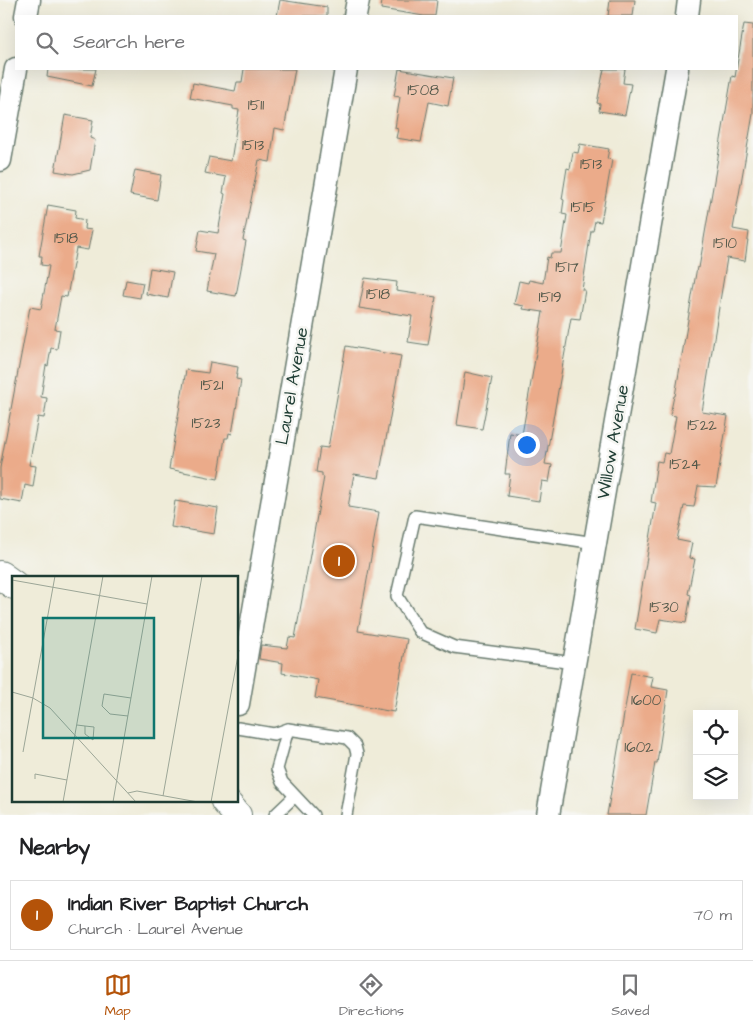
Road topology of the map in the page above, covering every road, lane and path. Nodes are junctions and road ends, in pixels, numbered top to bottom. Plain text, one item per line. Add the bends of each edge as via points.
1 (29, 0) edge
2 (358, 0) edge
3 (689, 0) edge
4 (26, 15) edge
5 (355, 15) edge
6 (687, 15) edge
7 (16, 70) edge
8 (346, 70) edge
9 (678, 70) edge
10 (0, 160) edge
11 (595, 543) junction
12 (0, 575) edge
13 (12, 584) edge
14 (574, 663) junction
15 (239, 698) edge
16 (239, 728) edge
17 (288, 729) junction
18 (295, 796) junction
19 (221, 802) edge
20 (226, 802) edge
21 (218, 815) edge
22 (237, 815) edge
23 (274, 815) edge
24 (313, 815) edge
25 (346, 815) edge
26 (548, 815) edge

1 - 4 street
2 - 5 street
3 - 6 street
7 - 10 street
8 - 15 street, Laurel Avenue
9 - 11 street, Willow Avenue
11 - 14 street, Willow Avenue
11 - 14 lane via 415,516 397,596 420,632 454,647
12 - 13 street
14 - 26 street, Willow Avenue
16 - 17 lane via 274,734
17 - 18 lane via 278,769 282,782
17 - 25 lane via 347,738 355,746 357,754
18 - 23 lane
18 - 24 lane
19 - 21 street
20 - 22 street

